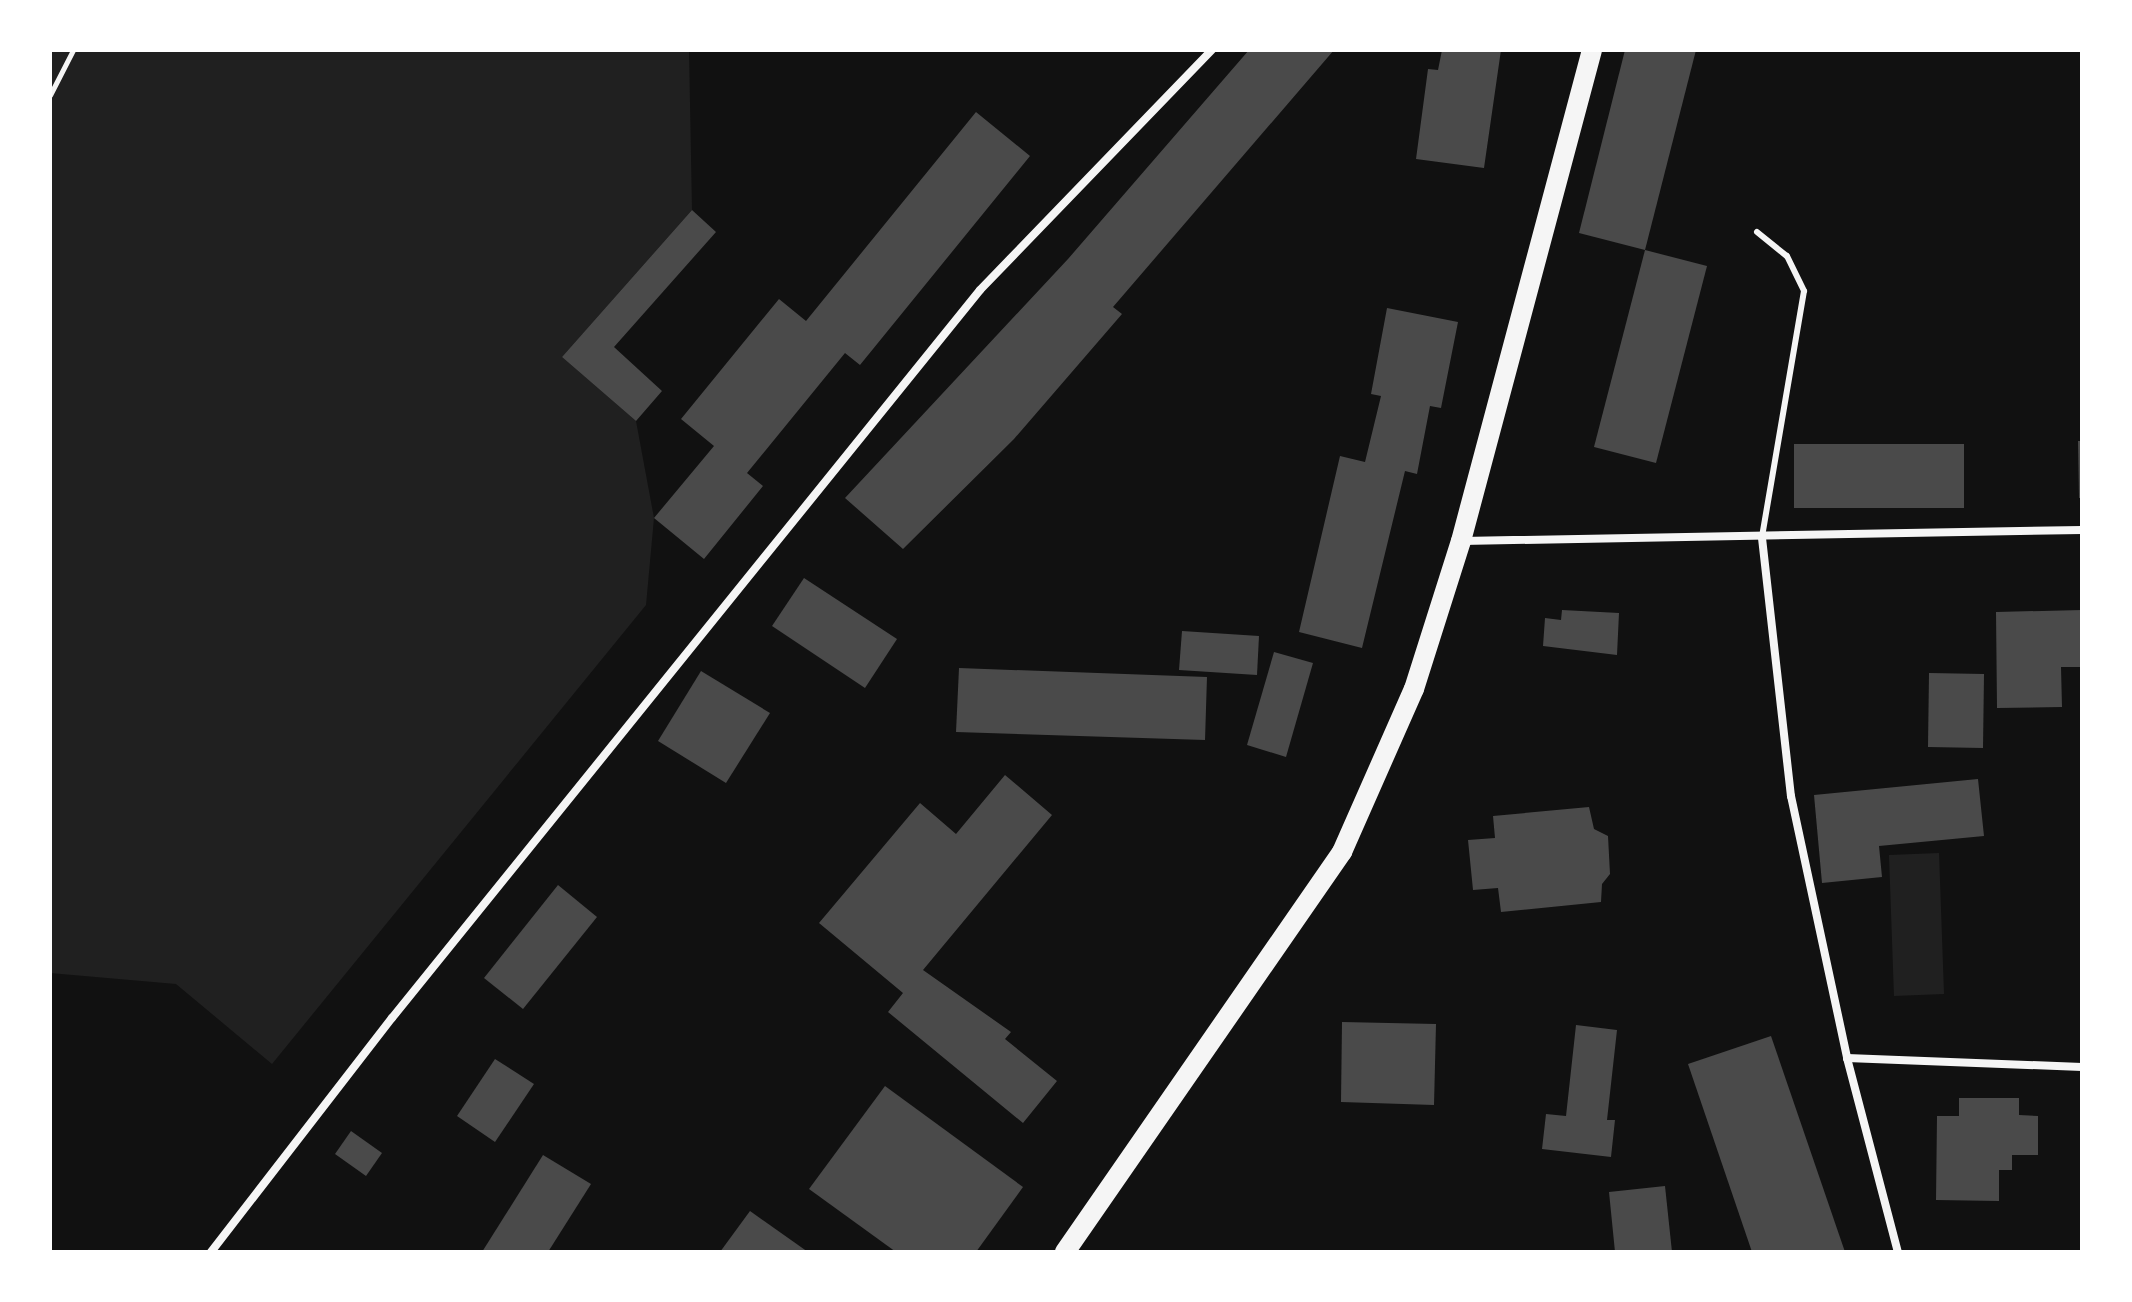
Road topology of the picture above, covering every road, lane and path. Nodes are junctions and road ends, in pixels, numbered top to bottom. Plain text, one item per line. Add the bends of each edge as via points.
1 (73, 50) edge
2 (1212, 50) edge
3 (1592, 50) edge
4 (50, 95) edge
5 (1757, 232) dead end
6 (2082, 530) edge
7 (1762, 538) junction
8 (1461, 541) junction
9 (1847, 1058) junction
10 (2082, 1067) edge
11 (211, 1252) edge
12 (1065, 1252) edge
13 (1898, 1252) edge

1 - 4 path
2 - 11 street via 980,290 402,1006
3 - 8 main road
5 - 7 lane via 1787,256 1804,291
6 - 7 street
7 - 8 street
7 - 9 street via 1791,796
8 - 12 main road via 1414,689 1342,852
9 - 10 street
9 - 13 street

